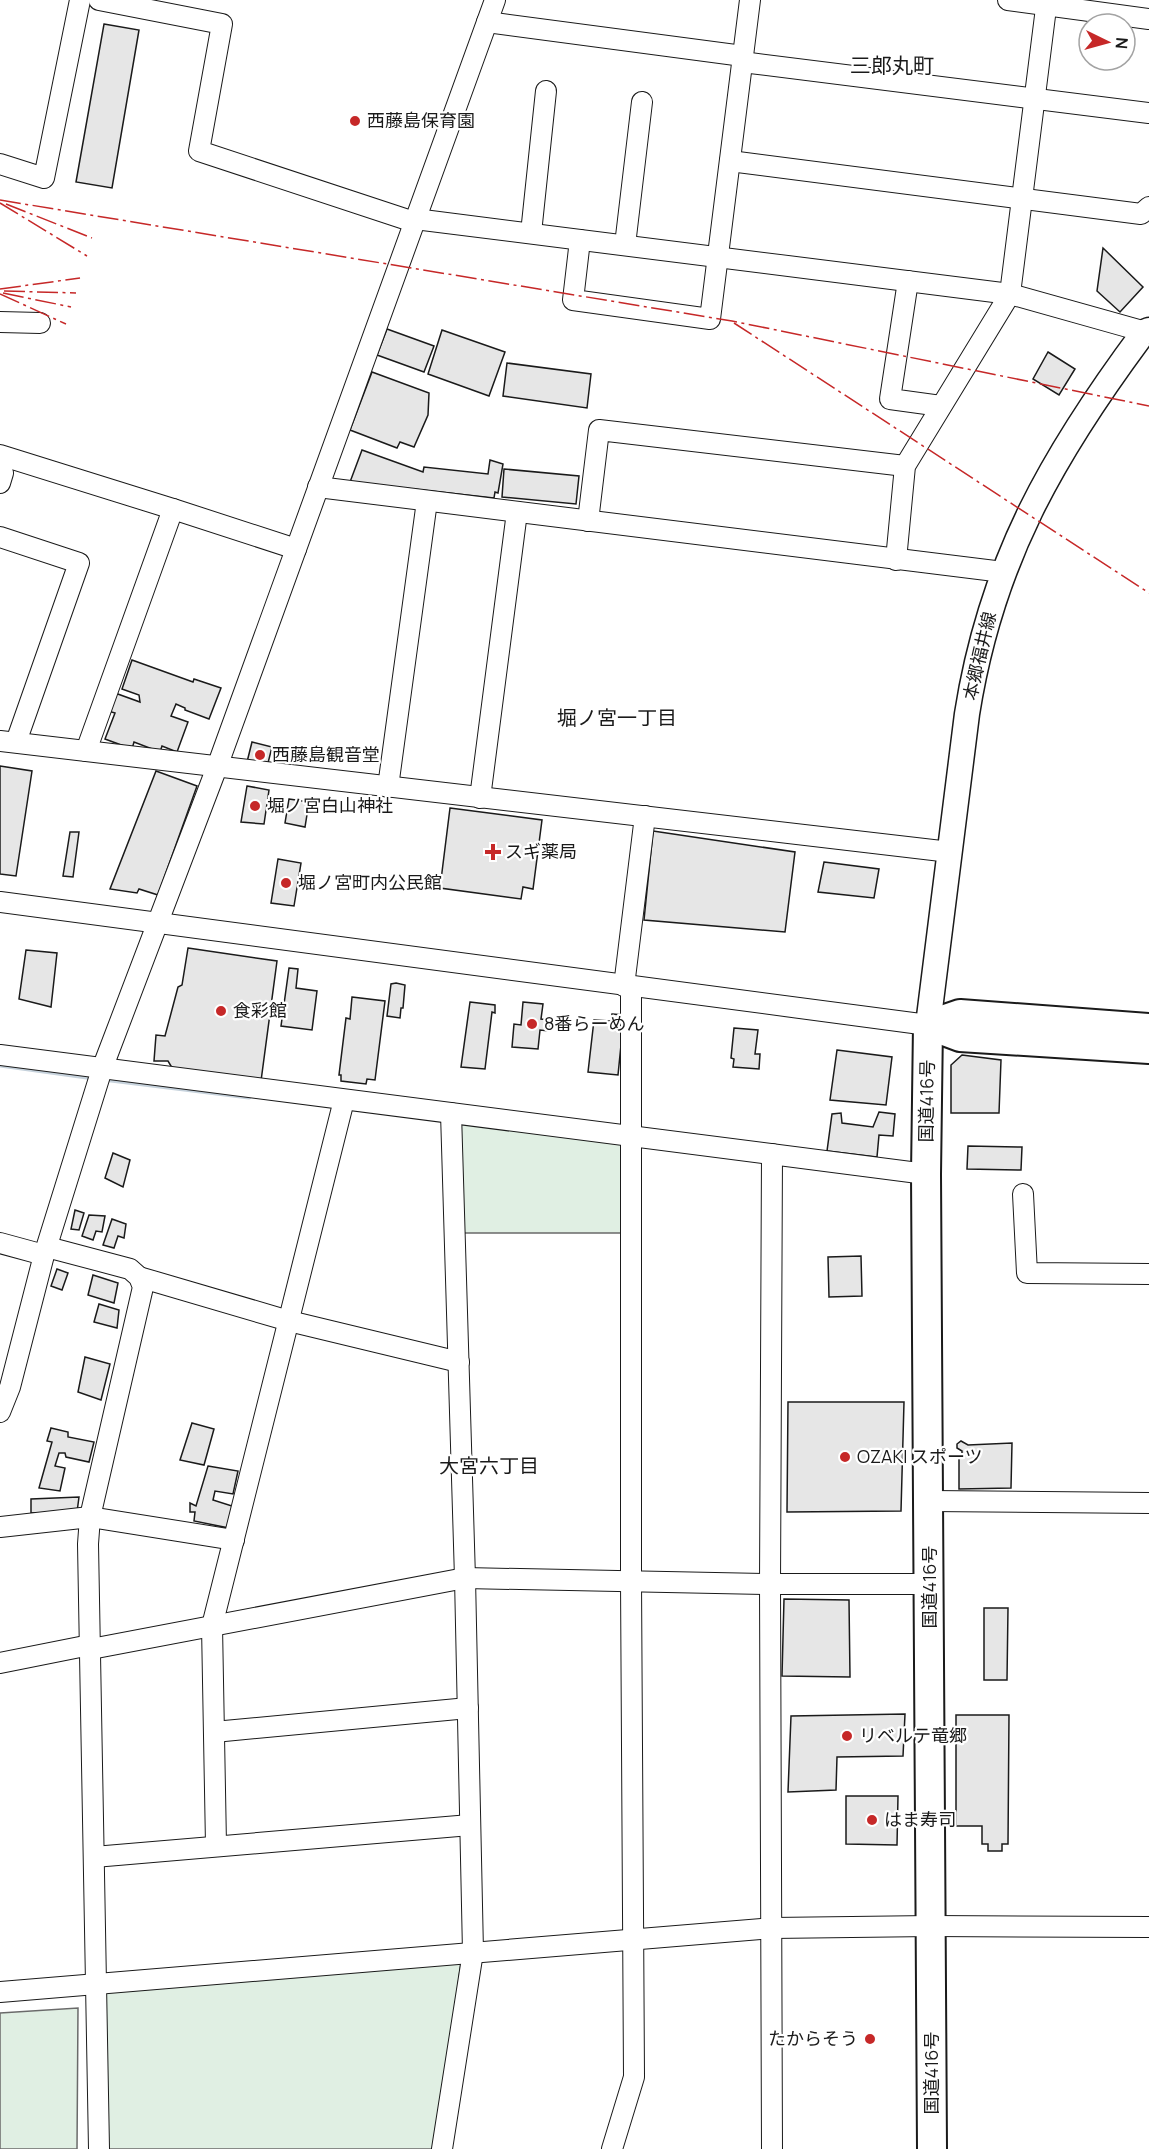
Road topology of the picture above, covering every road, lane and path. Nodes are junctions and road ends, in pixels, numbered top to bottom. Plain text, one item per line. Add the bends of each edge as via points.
1 (80, 0) edge
2 (99, 0) edge
3 (495, 0) edge
4 (750, 0) edge
5 (1008, 0) edge
6 (1046, 2) edge
7 (1138, 12) edge
8 (487, 22) junction
9 (743, 59) junction
10 (546, 91) dead end
11 (1034, 98) junction
12 (642, 102) dead end
13 (1149, 113) edge
14 (730, 161) junction
15 (0, 164) edge
16 (1022, 198) junction
17 (1149, 207) edge
18 (415, 220) junction
19 (531, 233) junction
20 (580, 240) junction
21 (625, 245) junction
22 (718, 257) junction
23 (908, 280) junction
24 (1010, 294) junction
25 (0, 322) edge
26 (40, 323) dead end
27 (1148, 331) edge
28 (941, 406) junction
29 (0, 454) edge
30 (0, 465) edge
31 (905, 466) junction
32 (0, 483) edge
33 (318, 487) junction
34 (427, 501) junction
35 (173, 509) junction
36 (517, 512) junction
37 (588, 521) junction
38 (0, 537) edge
39 (296, 549) junction
40 (896, 560) junction
41 (1003, 572) junction
42 (8, 742) edge
43 (86, 751) junction
44 (217, 767) junction
45 (388, 787) junction
46 (480, 798) junction
47 (645, 816) junction
48 (950, 852) junction
49 (0, 902) edge
50 (159, 924) junction
51 (627, 987) junction
52 (928, 1025) junction
53 (1149, 1028) edge
54 (1149, 1049) edge
55 (0, 1055) edge
56 (102, 1069) junction
57 (344, 1100) junction
58 (451, 1113) junction
59 (632, 1136) junction
60 (772, 1154) junction
61 (926, 1174) junction
62 (1023, 1194) dead end
63 (0, 1242) edge
64 (46, 1251) junction
65 (1149, 1274) edge
66 (139, 1277) junction
67 (289, 1321) junction
68 (459, 1362) junction
69 (0, 1412) edge
70 (930, 1501) junction
71 (1149, 1503) edge
72 (90, 1517) junction
73 (0, 1527) edge
74 (234, 1539) junction
75 (465, 1578) junction
76 (631, 1581) junction
77 (770, 1584) junction
78 (930, 1584) junction
79 (212, 1626) junction
80 (91, 1647) junction
81 (0, 1663) edge
82 (468, 1708) junction
83 (214, 1732) junction
84 (470, 1825) junction
85 (216, 1845) junction
86 (94, 1857) junction
87 (931, 1926) junction
88 (1149, 1927) edge
89 (772, 1928) junction
90 (633, 1939) junction
91 (473, 1952) junction
92 (96, 1983) junction
93 (0, 1992) edge
94 (99, 2149) edge
95 (442, 2149) edge
96 (612, 2149) edge
97 (772, 2149) edge
98 (932, 2149) edge

1 - 15 street via 44,178
2 - 18 street via 222,24 199,151
3 - 8 street
4 - 9 street
5 - 6 street
6 - 7 street
6 - 11 street
8 - 9 street
8 - 18 street
9 - 11 street
9 - 14 street
10 - 19 street
11 - 13 street
11 - 16 street
12 - 21 street
14 - 16 street
14 - 22 street
16 - 17 street via 1141,214
16 - 24 street
18 - 19 street
18 - 33 street
19 - 20 street
20 - 21 street
20 - 22 street via 573,300 710,319
21 - 22 street
22 - 23 street
23 - 24 street
23 - 28 street via 890,399
24 - 27 street
24 - 28 street
25 - 26 street
27 - 41 main road, 本郷福井線 via 1114,372 1052,467
28 - 31 street
29 - 35 street
30 - 32 street
31 - 37 street via 599,430
31 - 40 street
33 - 34 street
33 - 39 street
34 - 36 street
34 - 45 street
35 - 39 street
35 - 43 street
36 - 37 street
36 - 46 street
37 - 40 street
38 - 42 street via 80,563
39 - 44 street
40 - 41 street
41 - 48 main road, 本郷福井線 via 972,681
42 - 43 street
43 - 44 street
44 - 45 street
44 - 50 street
45 - 46 street
46 - 47 street
47 - 48 street
47 - 51 street
48 - 52 main road, 本郷福井線
49 - 50 street
50 - 51 street
50 - 56 street
51 - 52 street
51 - 59 street
52 - 53 highway via 960,1014
52 - 54 highway via 960,1036
52 - 61 highway, 国道416号
55 - 56 street
56 - 57 street
56 - 64 street
57 - 58 street
57 - 67 street
58 - 59 street
58 - 68 street
59 - 60 street
59 - 76 street
60 - 61 street
60 - 77 street
61 - 70 highway, 国道416号
62 - 65 street via 1027,1273
63 - 64 street
64 - 66 street via 130,1269
64 - 69 street
66 - 67 street
66 - 72 street via 143,1287
67 - 68 street
67 - 74 street
68 - 75 street
70 - 71 street
70 - 78 highway, 国道416号
72 - 73 street
72 - 74 street
72 - 80 street
74 - 79 street
75 - 76 street
75 - 79 street
75 - 82 street
76 - 77 street
76 - 90 street
77 - 78 street
77 - 89 street
78 - 87 highway, 国道416号
79 - 80 street
79 - 83 street
80 - 81 street
80 - 86 street
82 - 83 street
82 - 84 street
83 - 85 street
84 - 85 street
84 - 91 street
85 - 86 street
86 - 92 street
87 - 88 street
87 - 89 street
87 - 98 highway, 国道416号
89 - 90 street
89 - 97 street
90 - 91 street
90 - 96 street via 634,2077
91 - 92 street
91 - 95 street
92 - 93 street
92 - 94 street

